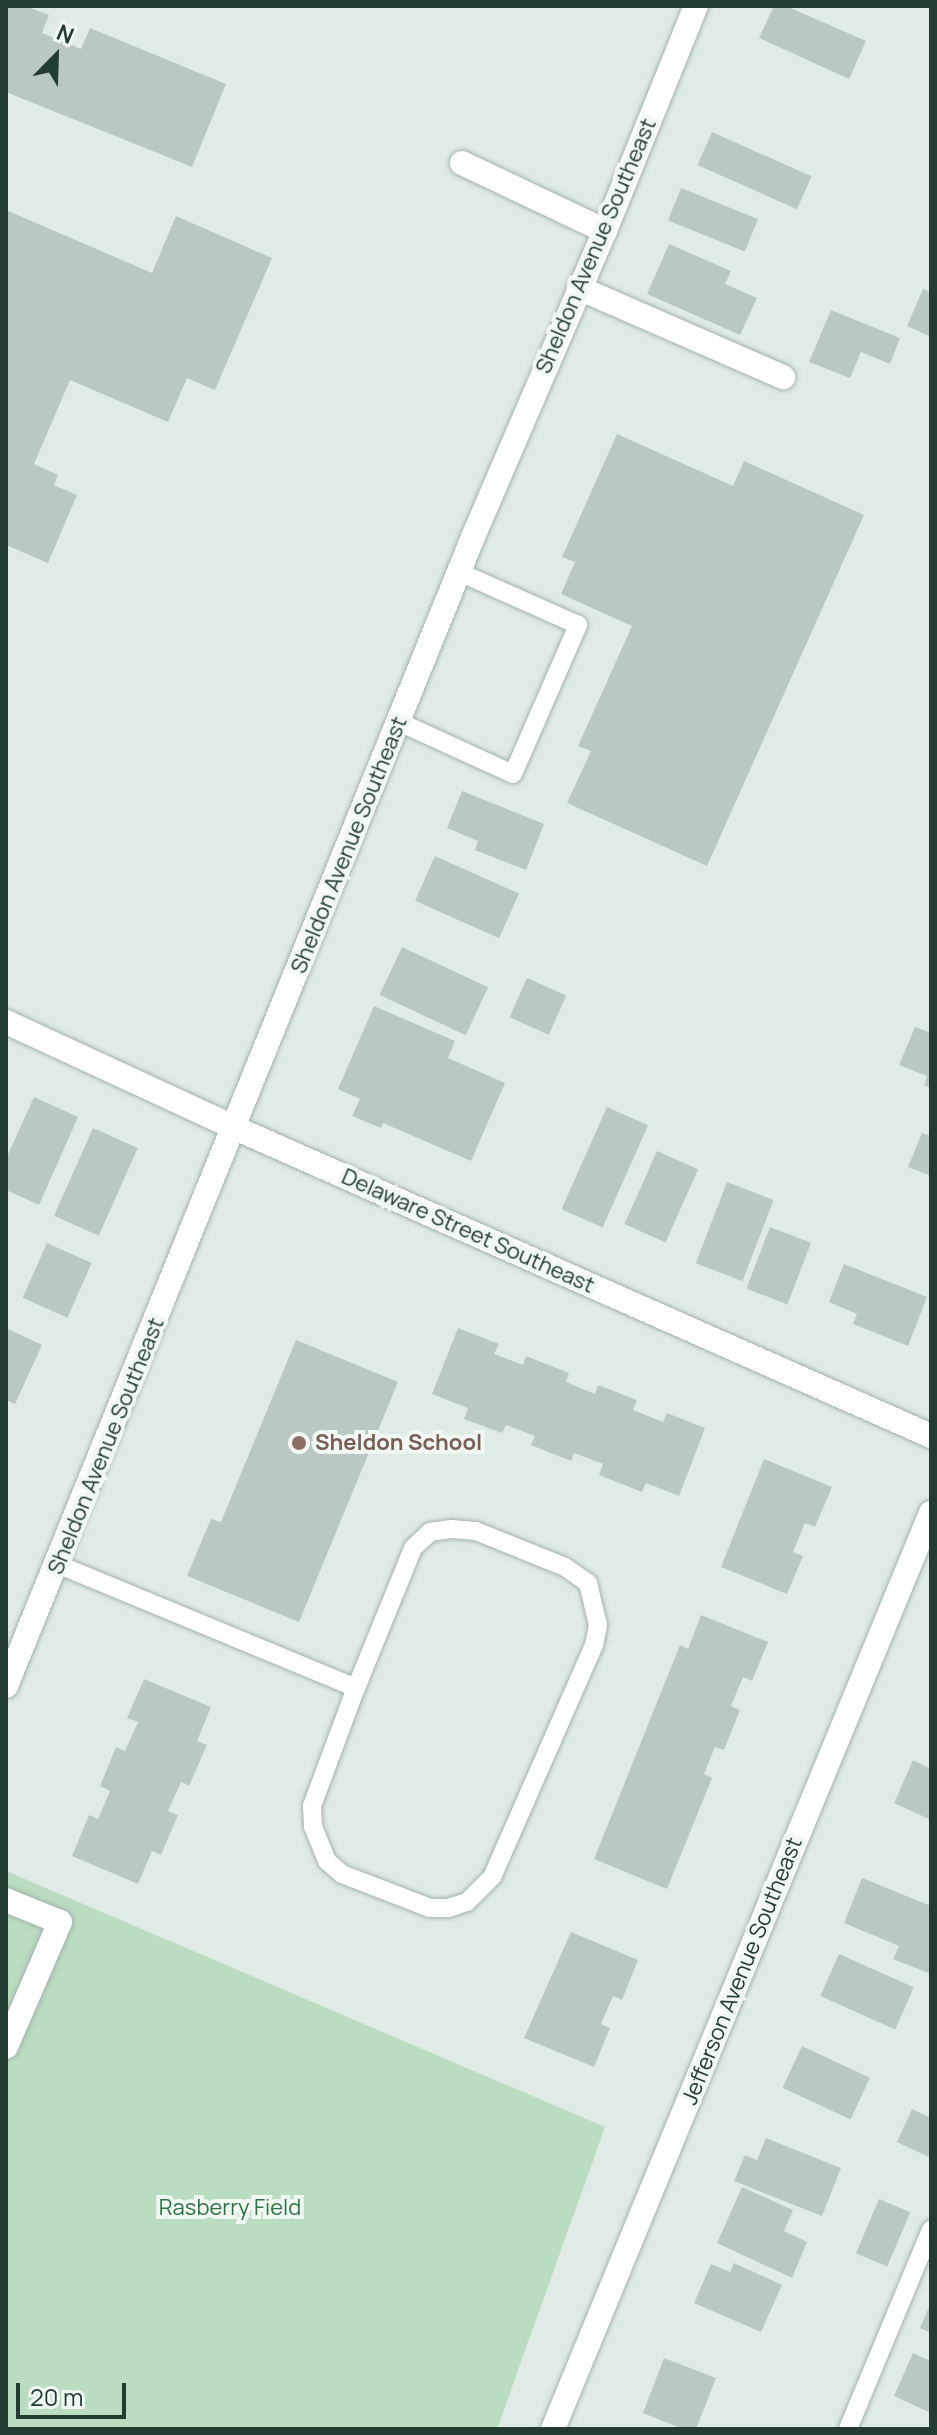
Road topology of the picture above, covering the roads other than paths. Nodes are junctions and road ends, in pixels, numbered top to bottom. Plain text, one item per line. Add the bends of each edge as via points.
1 (696, 6) edge
2 (462, 163) dead end
3 (605, 231) junction
4 (579, 288) junction
5 (783, 377) dead end
6 (459, 572) junction
7 (399, 722) junction
8 (6, 1022) edge
9 (235, 1128) junction
10 (931, 1436) edge
11 (931, 1513) edge
12 (57, 1564) junction
13 (6, 1686) edge
14 (356, 1688) junction
15 (6, 1900) edge
16 (6, 2047) edge
17 (931, 2230) edge
18 (553, 2429) edge
19 (848, 2429) edge

1 - 3 street, Sheldon Avenue Southeast
2 - 3 street
3 - 4 street, Sheldon Avenue Southeast
4 - 5 street
4 - 6 street, Sheldon Avenue Southeast
6 - 7 street, Sheldon Avenue Southeast
6 - 7 lane via 578,625 513,774
7 - 9 street, Sheldon Avenue Southeast
8 - 9 street, Delaware Street Southeast
9 - 10 street, Delaware Street Southeast
9 - 12 street, Sheldon Avenue Southeast
11 - 18 street, Jefferson Avenue Southeast
12 - 13 street, Sheldon Avenue Southeast
12 - 14 lane
14 - 14 lane via 413,1548 430,1532 476,1531 565,1567 588,1583 598,1625 594,1645 492,1877 467,1902 430,1908 342,1874 327,1861 313,1826 312,1806
15 - 16 street via 60,1922
17 - 19 lane

